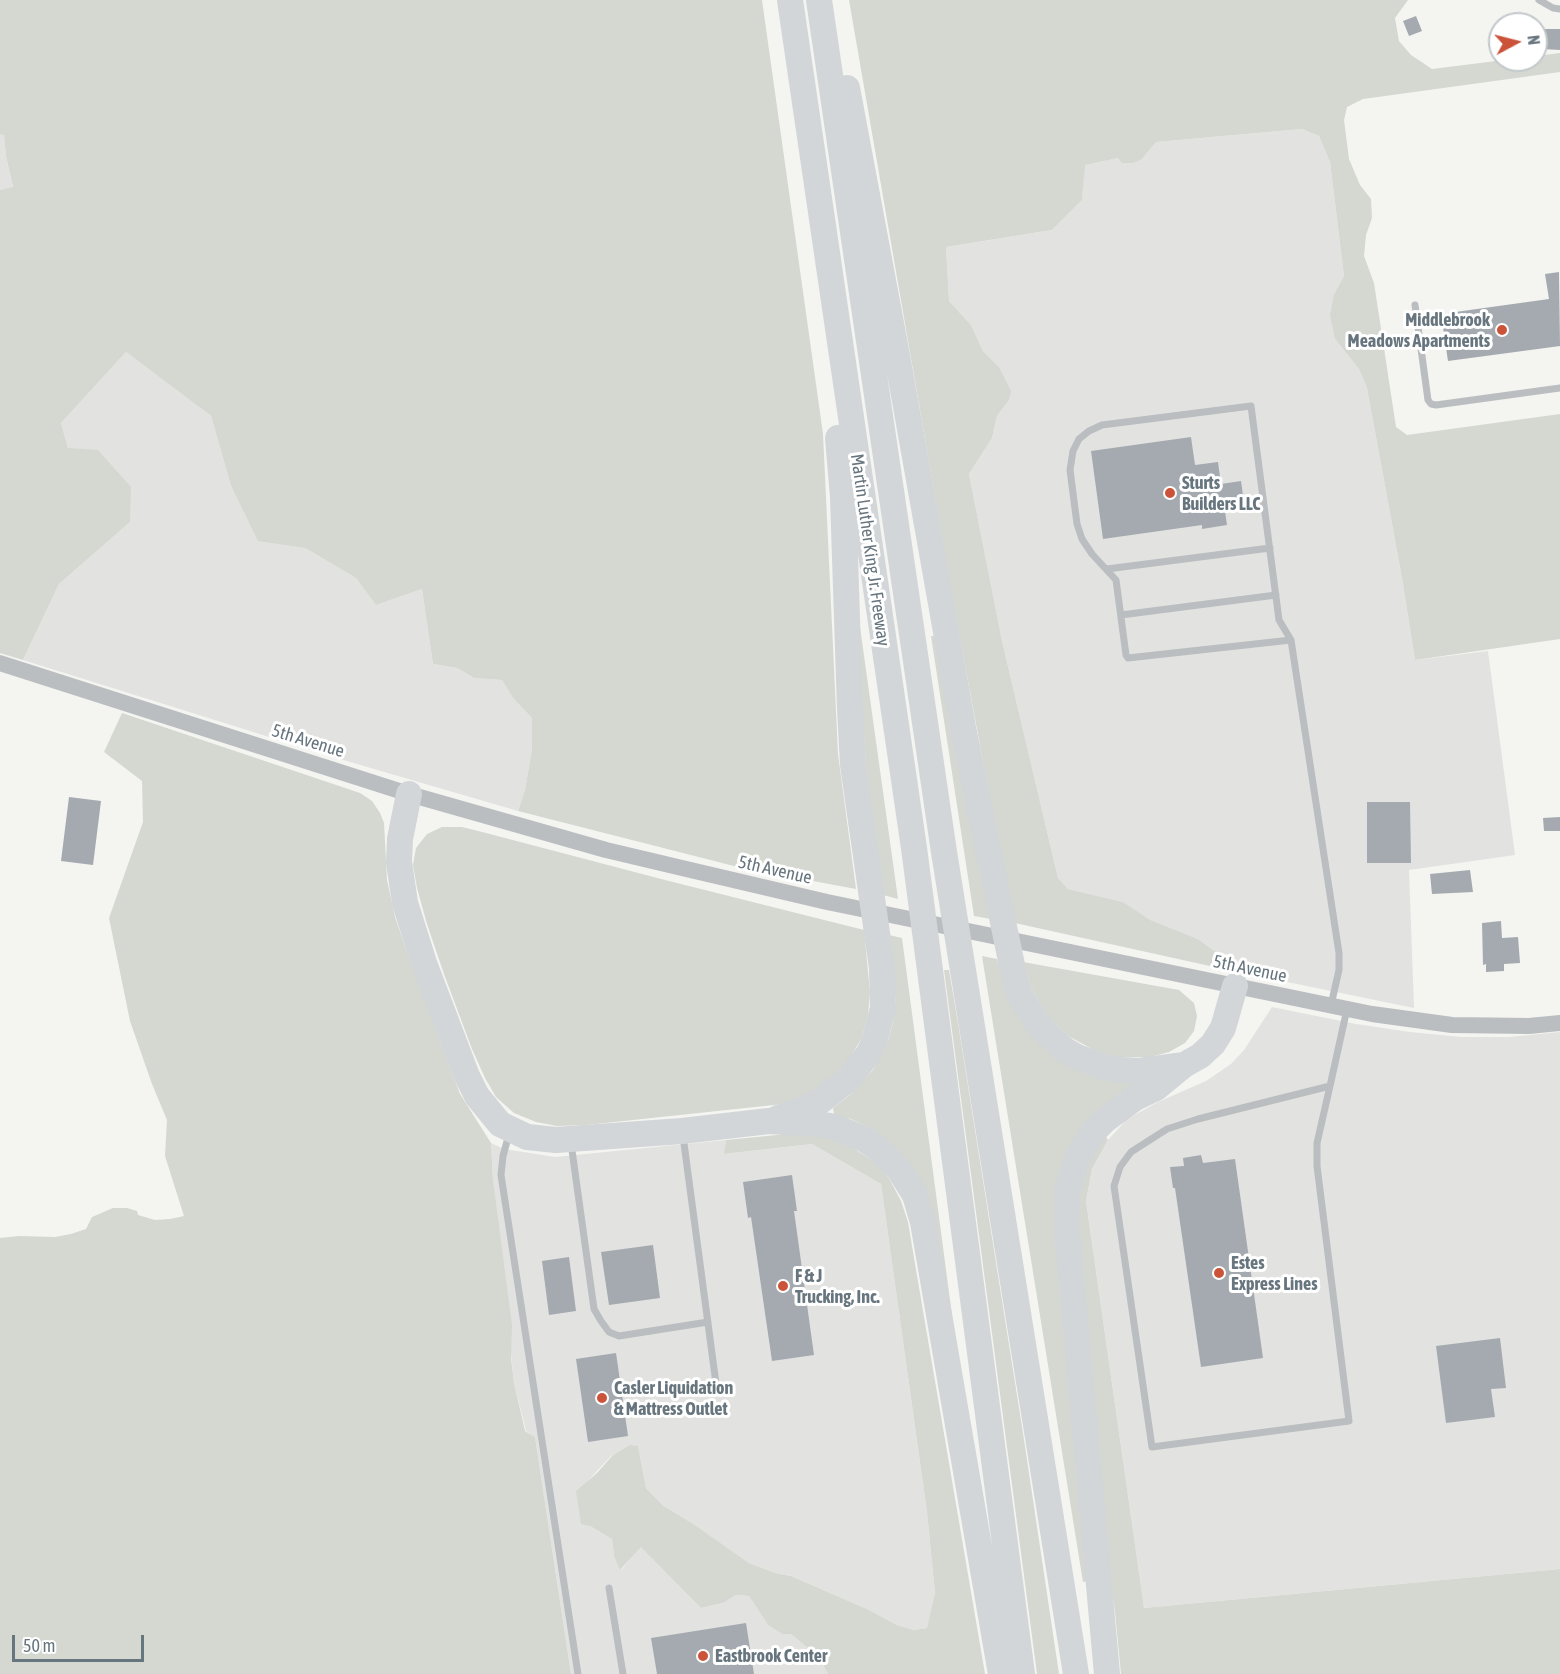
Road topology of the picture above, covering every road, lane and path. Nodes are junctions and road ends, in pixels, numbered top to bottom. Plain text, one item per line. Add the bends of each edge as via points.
1 (790, 0) edge
2 (819, 0) edge
3 (827, 0) edge
4 (1539, 0) edge
5 (1560, 9) edge
6 (800, 65) junction
7 (1415, 305) dead end
8 (1560, 388) edge
9 (1269, 548) junction
10 (1107, 569) junction
11 (1276, 596) junction
12 (1120, 615) junction
13 (1291, 640) junction
14 (0, 663) edge
15 (409, 794) junction
16 (1235, 986) junction
17 (1339, 1007) junction
18 (1560, 1023) edge
19 (1184, 1065) junction
20 (1330, 1086) junction
21 (769, 1121) junction
22 (510, 1130) junction
23 (682, 1131) junction
24 (570, 1140) junction
25 (708, 1322) junction
26 (717, 1391) dead end
27 (609, 1588) dead end
28 (578, 1674) edge
29 (623, 1674) edge
30 (1002, 1674) edge
31 (1022, 1674) edge
32 (1076, 1674) edge
33 (1107, 1674) edge

1 - 6 highway, Martin Luther King Jr. Freeway
2 - 32 highway, Martin Luther King Jr. Freeway via 940,829
3 - 19 highway via 855,123 964,733 1014,980 1039,1026 1077,1057 1123,1070
4 - 5 lane
6 - 21 highway via 796,132 837,426 853,756 884,996 875,1039 850,1078 822,1100
6 - 31 highway, Martin Luther King Jr. Freeway via 914,848
7 - 8 lane via 1431,404
9 - 10 lane
9 - 10 lane via 1251,406 1102,425 1079,439 1070,470 1082,540
9 - 11 lane
10 - 12 lane via 1116,580
11 - 12 lane
11 - 13 lane via 1279,620
12 - 13 lane via 1126,655 1133,659
13 - 17 lane via 1339,953
14 - 15 street, 5th Avenue
15 - 16 street, 5th Avenue via 606,850 827,902
15 - 22 highway via 399,862 412,928 467,1076 488,1111
16 - 17 street, 5th Avenue
16 - 19 highway via 1219,1036 1207,1051
17 - 18 street, 5th Avenue via 1452,1025
17 - 20 lane
19 - 33 highway via 1156,1088 1112,1114 1094,1132 1078,1156 1067,1191 1066,1231
20 - 20 lane via 1317,1143 1317,1166 1349,1421 1152,1447 1114,1186 1120,1167 1131,1152 1167,1129
21 - 23 highway
21 - 30 highway via 819,1124 853,1133 880,1150 915,1195 923,1222
22 - 24 highway via 541,1139
22 - 28 lane via 501,1175
23 - 24 highway
23 - 25 lane
24 - 25 lane via 594,1310 609,1332 619,1336
25 - 26 lane
27 - 29 lane

